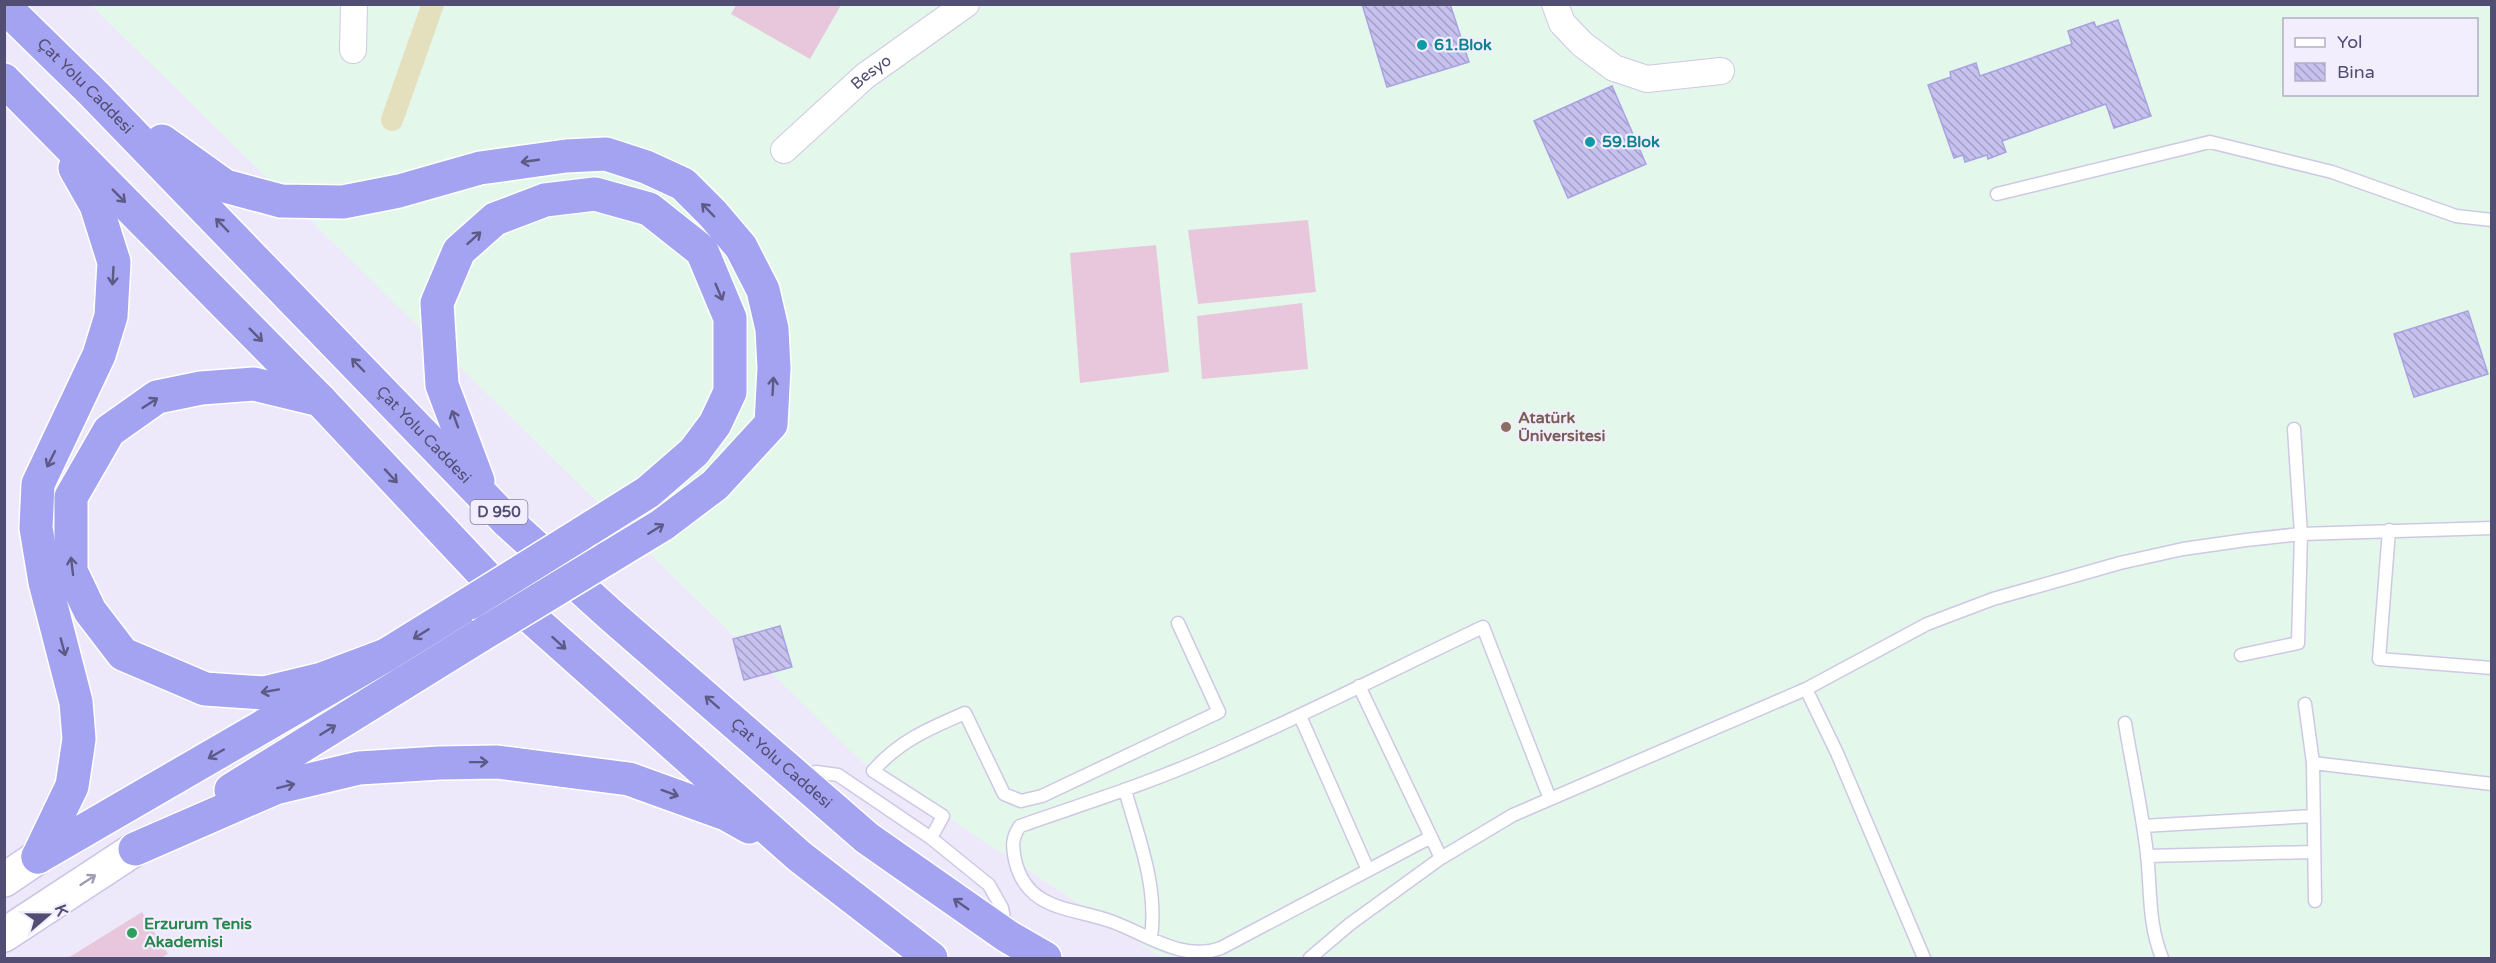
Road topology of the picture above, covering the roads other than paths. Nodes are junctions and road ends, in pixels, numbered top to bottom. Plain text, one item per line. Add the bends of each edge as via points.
1 (354, 4) edge
2 (966, 4) edge
3 (1555, 4) edge
4 (4, 6) edge
5 (353, 50) dead end
6 (1721, 71) dead end
7 (4, 80) edge
8 (93, 93) junction
9 (51, 128) junction
10 (784, 150) dead end
11 (1997, 195) dead end
12 (2492, 220) edge
13 (320, 400) junction
14 (2294, 429) dead end
15 (483, 494) junction
16 (2492, 528) edge
17 (2389, 530) junction
18 (2301, 534) junction
19 (1178, 623) dead end
20 (2241, 655) dead end
21 (386, 656) junction
22 (2492, 668) edge
23 (1359, 686) junction
24 (1806, 689) junction
25 (2305, 704) dead end
26 (1299, 716) junction
27 (2125, 723) dead end
28 (2313, 763) junction
29 (798, 777) junction
30 (2492, 784) edge
31 (1125, 790) junction
32 (1550, 799) junction
33 (2313, 816) junction
34 (2143, 826) junction
35 (931, 837) junction
36 (1431, 837) junction
37 (135, 849) junction
38 (2314, 852) junction
39 (799, 856) junction
40 (2148, 856) junction
41 (38, 857) junction
42 (1441, 858) junction
43 (1368, 870) junction
44 (4, 880) edge
45 (2315, 901) dead end
46 (4, 935) edge
47 (1007, 936) junction
48 (1151, 938) junction
49 (1314, 957) edge
50 (932, 958) edge
51 (1045, 958) edge
52 (1924, 958) edge
53 (2162, 958) edge

1 - 5 street
2 - 10 street, Besyo via 865,76
3 - 6 street via 1562,23 1614,68 1647,78
4 - 8 highway, Çat Yolu Caddesi / D 950
7 - 9 highway
15 -> 8 highway, Çat Yolu Caddesi / D 950
37 -> 8 highway, bridge via 662,525 715,485 771,424 772,329 763,290 741,246 683,184 646,167 606,154 566,156 480,168 343,202 281,201 225,186
9 -> 13 highway
9 -> 41 highway via 96,205 114,262 111,316 99,356 38,484 39,550 76,702 79,738 72,786
11 - 12 lane via 2210,142 2332,172 2456,216
21 -> 13 highway via 322,679 264,693 205,688 123,654 90,611 71,571 71,497 109,431 157,398 201,388 254,384
13 -> 39 highway via 490,581
14 - 18 lane
15 -> 21 highway, bridge via 442,385 437,303 459,251 495,219 545,200 595,194 649,209 702,252 730,318 730,392 715,424 694,452 648,492
29 -> 15 highway, Çat Yolu Caddesi / D 950 via 604,609 508,522
16 - 17 lane
17 - 18 lane
17 - 22 lane via 2379,659
18 - 20 lane via 2298,643
18 - 24 lane via 2183,549 2053,580 1927,624
19 - 35 lane via 1219,712 1032,800 1021,801 1004,794 965,713 919,733 892,751 873,771 943,816
21 -> 41 highway
23 - 26 lane
23 - 32 lane via 1483,627
23 - 36 lane
24 - 32 lane
24 - 52 lane
25 - 28 lane
26 - 31 lane
26 - 43 lane
27 - 34 lane
28 - 30 lane
28 - 33 lane
29 - 35 lane via 816,772 838,776
47 -> 29 highway, Çat Yolu Caddesi / D 950 via 867,837
31 - 48 lane via 1152,888
31 - 48 lane via 1020,826 1013,835 1013,849 1021,876 1052,906 1111,921
32 - 42 lane via 1513,815
33 - 34 lane
33 - 38 lane
34 - 40 lane
35 - 47 lane via 989,885 1002,908
36 - 42 lane
36 - 43 lane
37 -> 39 highway via 275,789 359,768 497,762 629,779 726,814
46 -> 37 street
38 - 40 lane
38 - 45 lane
39 - 50 highway
40 - 53 lane via 2150,911
41 - 44 street
42 - 49 lane via 1350,924
43 - 48 lane via 1209,952 1188,952
47 - 51 highway, Çat Yolu Caddesi / D 950

